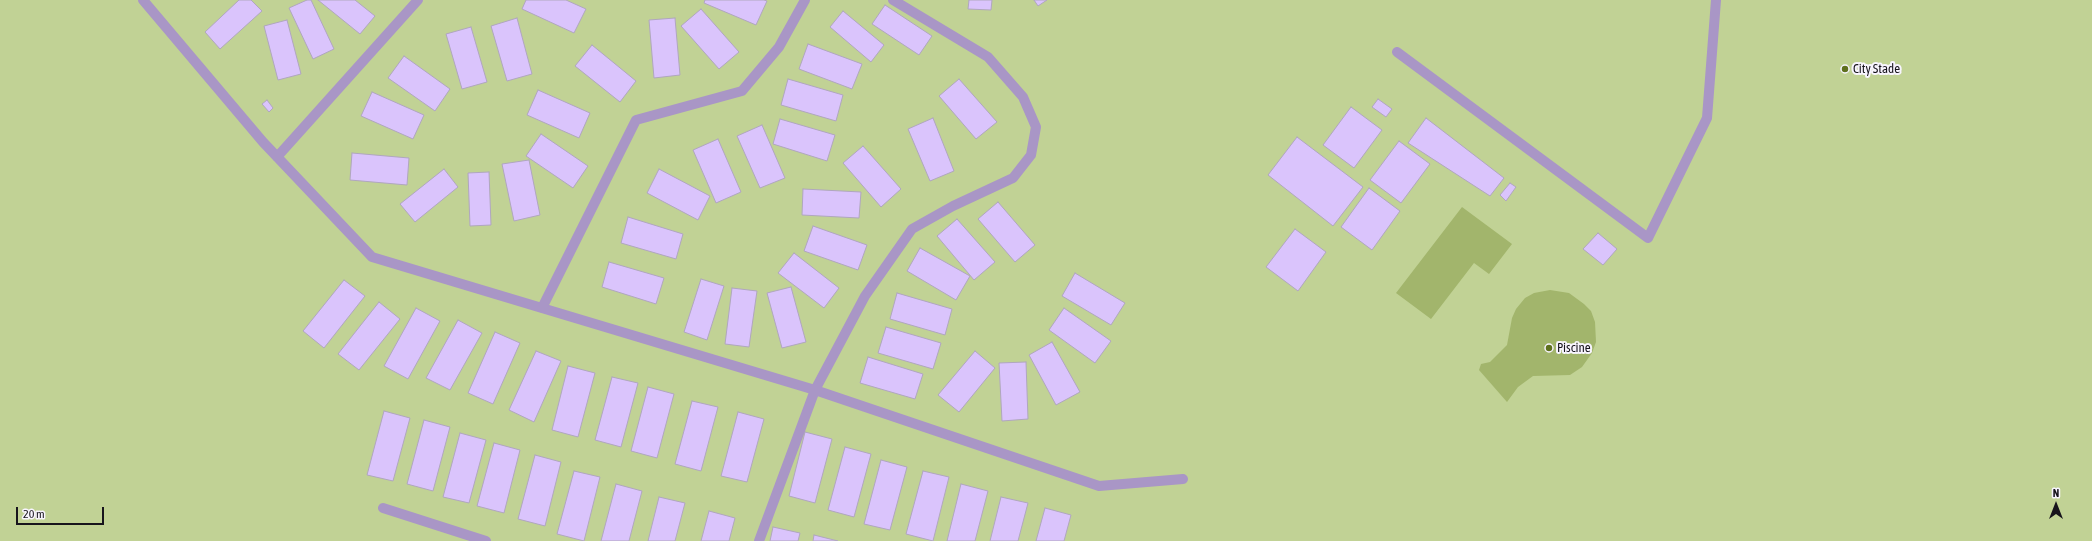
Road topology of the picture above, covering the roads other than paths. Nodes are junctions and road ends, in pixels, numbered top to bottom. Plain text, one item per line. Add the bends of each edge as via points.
1 (143, 0) edge
2 (418, 0) edge
3 (805, 0) edge
4 (893, 0) edge
5 (1716, 0) edge
6 (1397, 52) dead end
7 (277, 157) junction
8 (542, 308) junction
9 (815, 390) junction
10 (1184, 478) dead end
11 (383, 508) dead end
12 (486, 541) edge
13 (759, 541) edge

1 - 7 lane
2 - 7 lane
3 - 8 lane via 779,47 742,91 636,120
4 - 9 lane via 988,57 1026,103 1036,127 1031,155 1014,178 953,206 912,229 865,296
5 - 6 lane via 1707,118 1648,238
7 - 8 lane via 372,257
8 - 9 lane
9 - 10 lane via 1099,486
9 - 13 lane
11 - 12 lane

